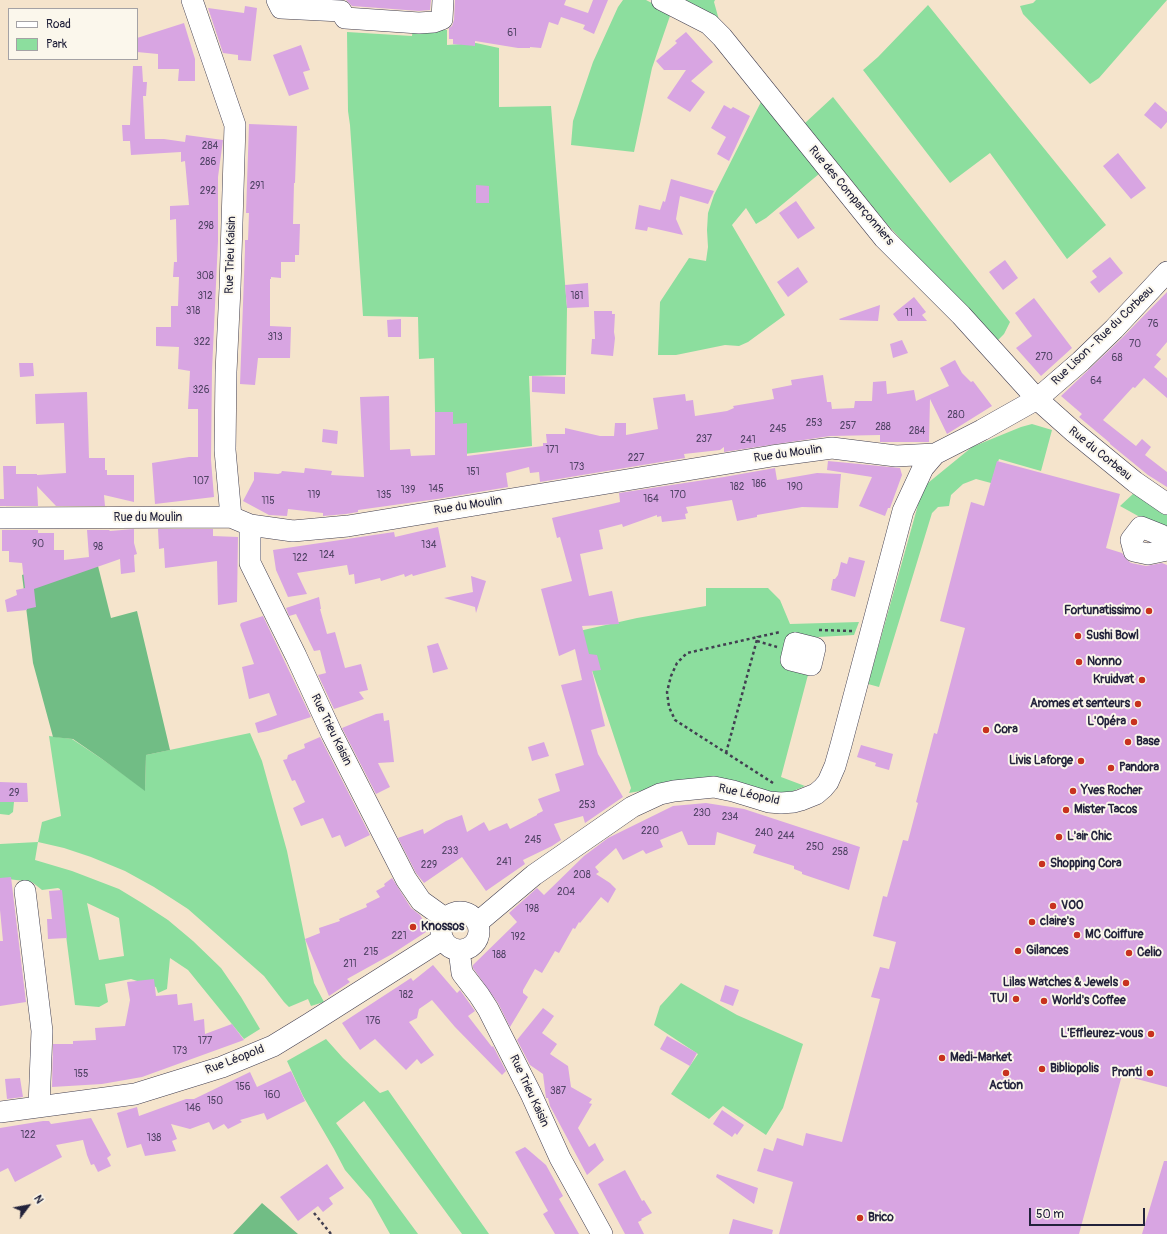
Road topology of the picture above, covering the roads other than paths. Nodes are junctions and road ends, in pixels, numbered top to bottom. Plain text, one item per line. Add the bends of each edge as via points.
1 (192, 0) edge
2 (276, 0) edge
3 (443, 0) edge
4 (662, 0) edge
5 (1167, 272) edge
6 (1037, 399) junction
7 (935, 454) junction
8 (1167, 504) edge
9 (231, 517) junction
10 (0, 518) edge
11 (250, 525) junction
12 (1167, 541) edge
13 (1167, 550) edge
14 (25, 892) dead end
15 (477, 923) junction
16 (449, 936) junction
17 (39, 1107) junction
18 (0, 1112) edge
19 (602, 1234) edge

1 - 9 street, Rue Trieu Kaisin via 235,125 225,450
2 - 3 street via 280,8 341,11 345,18 419,23 442,19
4 - 6 street, Rue des Comparçonniers via 708,24 722,37 884,238 961,315
5 - 6 street, Rue Lison - Rue du Corbeau via 1114,329
6 - 7 street, Rue Lison - Rue du Corbeau
6 - 8 street, Rue du Corbeau via 1109,461
7 - 11 street, Rue du Moulin via 896,456 832,448 348,526 293,531
7 - 15 street, Rue Léopold via 923,468 903,511 841,745 828,782 816,794 794,802 781,803 714,788 660,794 632,807 534,875
9 - 10 street, Rue du Moulin
9 - 11 street, Rue du Moulin
11 - 16 street, Rue Trieu Kaisin via 250,563 332,734 406,879
12 - 13 street via 1141,527 1131,540 1134,551 1148,554
14 - 17 street via 42,1032
15 - 16 street, Rue Léopold via 470,915 455,913
15 - 16 street, Rue Léopold via 479,934 470,947
16 - 17 street, Rue Léopold via 273,1046 222,1067 135,1094
16 - 19 street, Rue Trieu Kaisin via 462,973 488,1009 560,1158
17 - 18 street, Rue Léopold

